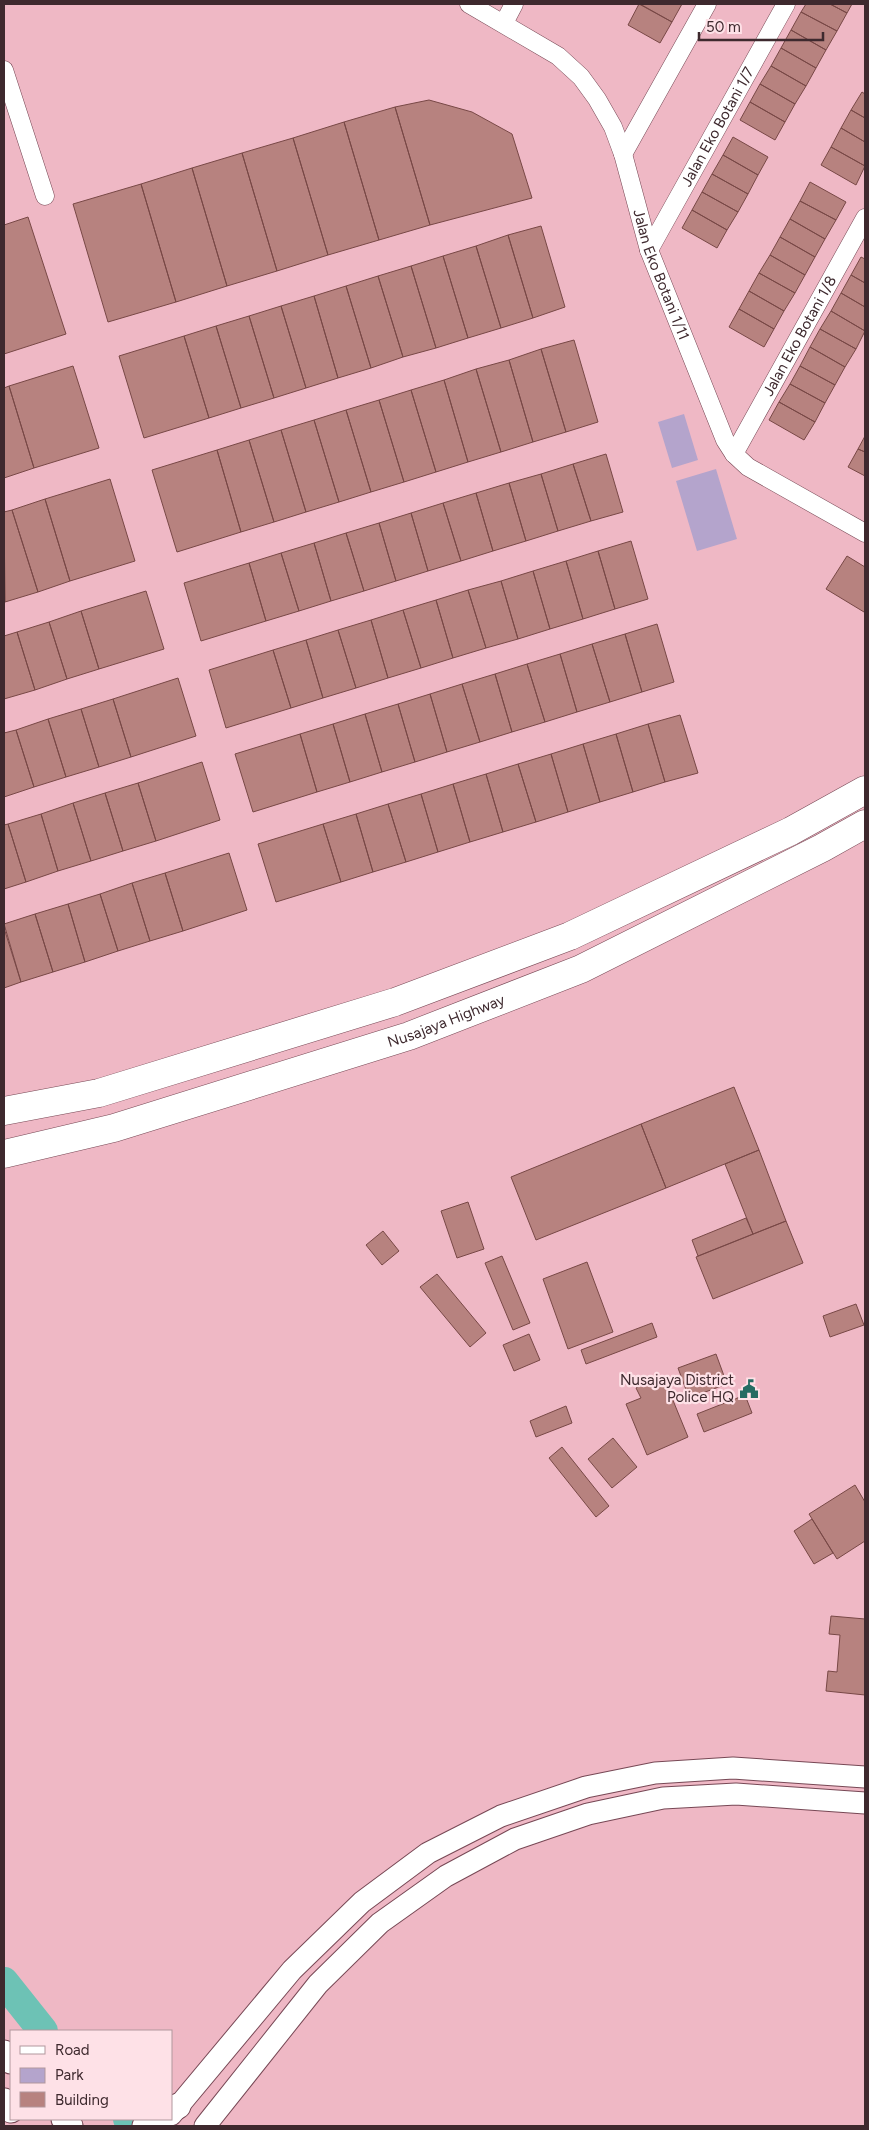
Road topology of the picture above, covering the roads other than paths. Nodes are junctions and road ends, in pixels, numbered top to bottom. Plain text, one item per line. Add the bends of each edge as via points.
1 (469, 4) edge
2 (514, 4) edge
3 (707, 4) edge
4 (786, 4) edge
5 (504, 23) junction
6 (4, 70) edge
7 (623, 154) junction
8 (45, 196) dead end
9 (865, 218) edge
10 (649, 250) junction
11 (734, 454) junction
12 (865, 533) edge
13 (865, 790) edge
14 (865, 824) edge
15 (4, 1111) edge
16 (4, 1154) edge
17 (865, 1777) edge
18 (865, 1803) edge
19 (172, 2110) edge
20 (157, 2120) edge
21 (145, 2126) edge
22 (205, 2126) edge

1 - 5 street, Jalan Eko Botani 1/11
2 - 5 street
3 - 7 street
4 - 10 street, Jalan Eko Botani 1/7
5 - 7 street, Jalan Eko Botani 1/11 via 558,56 581,77 613,127
6 - 8 street
7 - 10 street, Jalan Eko Botani 1/11
9 - 11 street, Jalan Eko Botani 1/8
10 - 11 street, Jalan Eko Botani 1/11
11 - 12 street, Jalan Eko Botani 1/11 via 748,467
13 - 15 main road via 791,831 570,936 404,999 100,1093
14 - 16 main road, Nusajaya Highway via 814,853 581,968 410,1036 114,1128
17 - 19 street via 733,1768 655,1773 586,1787 501,1816 428,1853 362,1902 292,1970
18 - 22 street via 736,1794 663,1798 588,1814 515,1839 446,1876 380,1923 318,1984
20 - 21 main road

